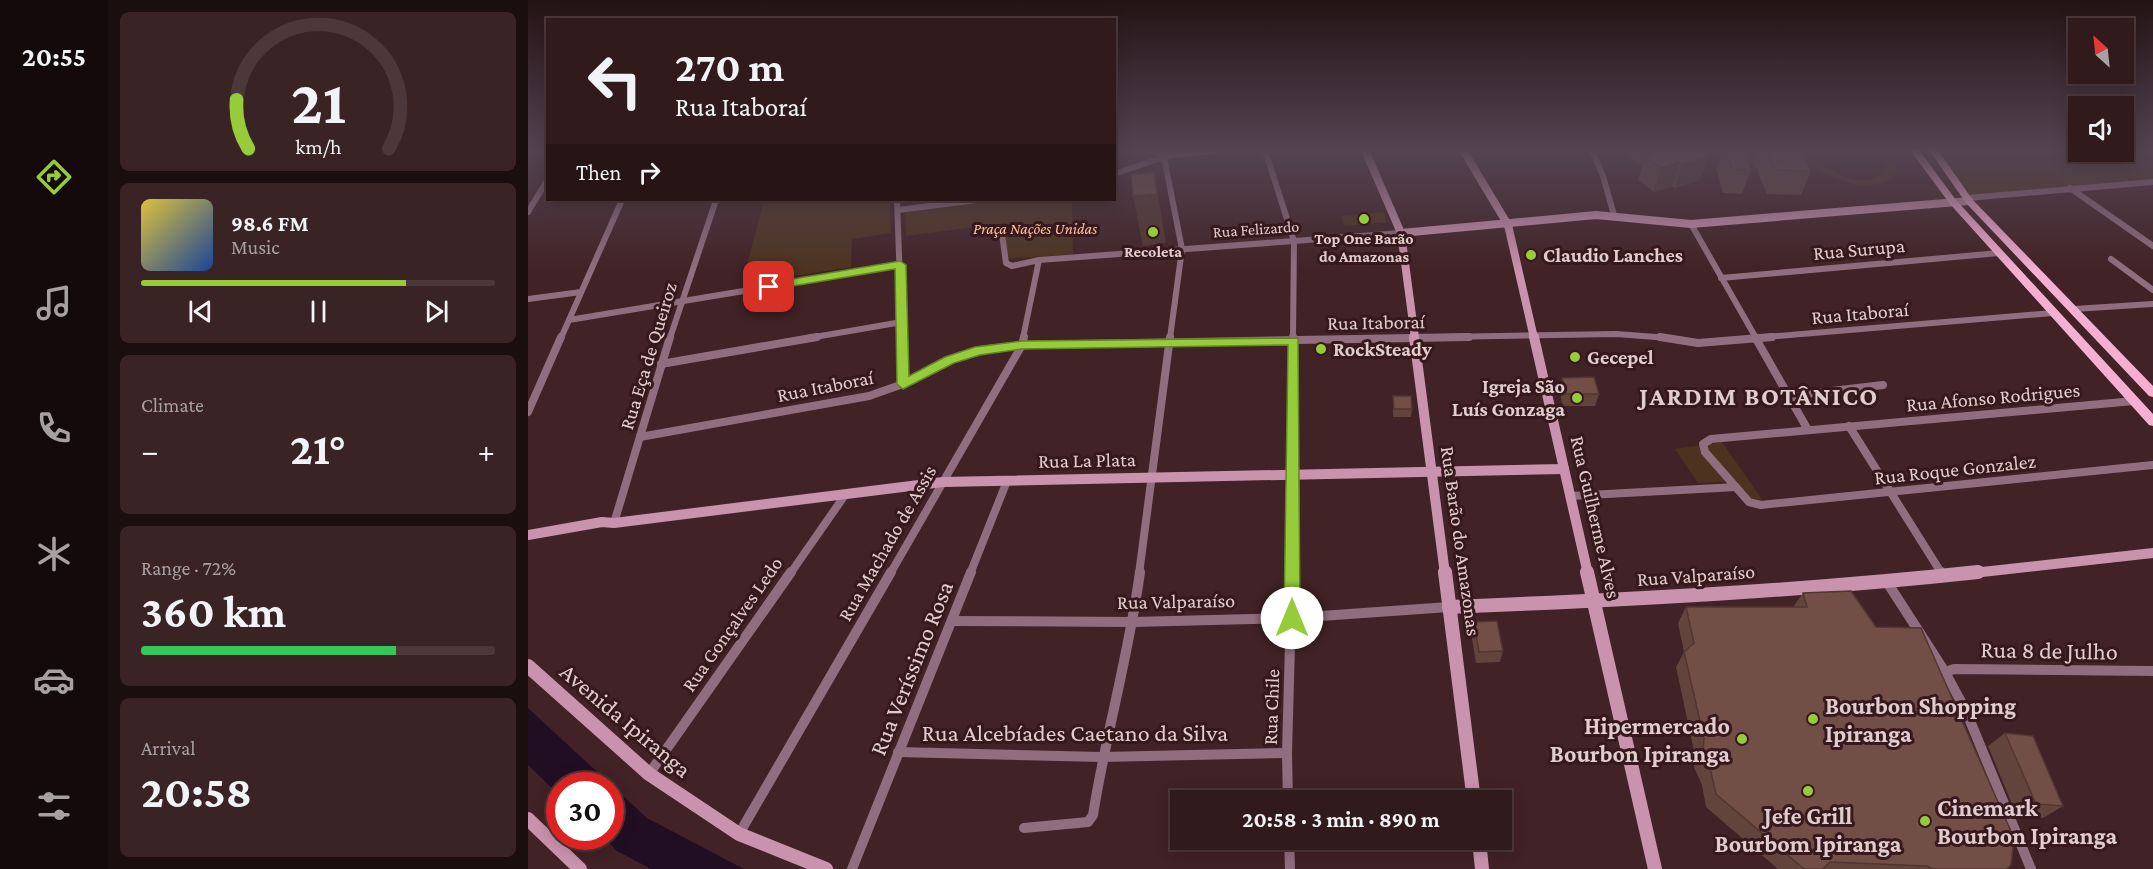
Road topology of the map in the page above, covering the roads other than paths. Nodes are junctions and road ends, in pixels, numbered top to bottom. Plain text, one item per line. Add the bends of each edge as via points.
1 (541, 191) edge
2 (1171, 191) edge
3 (1278, 191) edge
4 (1383, 191) edge
5 (1487, 191) edge
6 (1607, 191) edge
7 (1944, 191) edge
8 (1961, 191) edge
9 (2048, 191) edge
10 (2074, 191) edge
11 (1968, 200) junction
12 (622, 201) edge
13 (716, 201) edge
14 (897, 201) edge
15 (969, 201) edge
16 (1953, 202) junction
17 (898, 210) junction
18 (528, 212) edge
19 (1614, 215) junction
20 (1691, 224) junction
21 (1508, 225) junction
22 (1401, 233) junction
23 (1002, 234) dead end
24 (1294, 241) junction
25 (2153, 246) edge
26 (1182, 249) junction
27 (1999, 253) junction
28 (2111, 259) dead end
29 (1039, 260) junction
30 (900, 265) junction
31 (1722, 278) junction
32 (2153, 290) edge
33 (581, 292) junction
34 (528, 299) edge
35 (682, 302) junction
36 (2153, 304) edge
37 (2074, 309) junction
38 (2053, 313) junction
39 (569, 320) junction
40 (902, 322) junction
41 (1533, 336) junction
42 (1414, 338) junction
43 (1755, 338) junction
44 (1294, 341) junction
45 (1170, 343) junction
46 (1022, 345) junction
47 (661, 364) junction
48 (903, 384) junction
49 (1883, 385) dead end
50 (2153, 393) edge
51 (1789, 396) junction
52 (2134, 401) junction
53 (528, 412) edge
54 (2153, 422) edge
55 (1849, 426) junction
56 (1808, 430) junction
57 (640, 437) junction
58 (2153, 465) edge
59 (1564, 469) junction
60 (1431, 472) junction
61 (1294, 475) junction
62 (1153, 478) junction
63 (1007, 481) junction
64 (943, 482) junction
65 (1736, 487) junction
66 (1889, 492) junction
67 (845, 495) junction
68 (1570, 496) junction
69 (614, 523) junction
70 (528, 535) edge
71 (528, 543) edge
72 (2153, 553) edge
73 (1943, 575) junction
74 (1887, 582) junction
75 (1594, 601) junction
76 (1449, 607) junction
77 (1292, 618) junction
78 (952, 621) junction
79 (1133, 622) junction
80 (528, 666) edge
81 (2153, 671) edge
82 (1945, 672) junction
83 (898, 752) junction
84 (1287, 753) junction
85 (1102, 757) junction
86 (649, 774) junction
87 (1288, 790) edge
88 (1473, 790) edge
89 (528, 819) edge
90 (1024, 828) dead end
91 (739, 834) junction
92 (1289, 850) edge
93 (1480, 850) edge
94 (580, 869) edge
95 (826, 869) edge
96 (852, 869) edge
97 (1290, 869) edge
98 (1482, 869) edge
99 (1655, 869) edge
100 (2031, 869) edge

1 - 18 street
2 - 26 street
3 - 24 street, Rua Chile
4 - 22 main road, Rua Barão do Amazonas
5 - 21 main road, Rua Guilherme Alves
6 - 19 street
7 - 16 main road
8 - 11 main road
9 - 11 street, Rua Felizardo
10 - 25 street
11 - 16 main road, Rua Felizardo
11 - 37 main road
12 - 33 street
13 - 35 street, Rua Eça de Queiroz
14 - 17 street
15 - 17 street
16 - 20 main road, Rua Felizardo
16 - 27 main road
17 - 30 street
19 - 20 main road, Rua Felizardo
19 - 21 main road, Rua Felizardo
20 - 31 street
21 - 22 main road, Rua Felizardo
21 - 41 main road, Rua Guilherme Alves
22 - 24 street, Rua Felizardo
22 - 42 main road, Rua Barão do Amazonas
23 - 29 street, Rua Felizardo via 1008,265
24 - 26 street, Rua Felizardo
24 - 44 street, Rua Chile
26 - 29 street, Rua Felizardo
26 - 45 street
27 - 31 street, Rua Surupa
27 - 38 main road
28 - 32 street
29 - 46 street, Rua Machado de Assis
30 - 35 street
30 - 40 street
31 - 43 street
33 - 34 street
33 - 39 street
35 - 39 street
35 - 47 street, Rua Eça de Queiroz
36 - 37 street
37 - 50 main road
38 - 43 street, Rua Itaboraí
38 - 52 main road
39 - 53 street
40 - 47 street
40 - 48 street
41 - 42 street, Rua Itaboraí
41 - 43 street, Rua Itaboraí via 1650,335 1698,343
41 - 59 main road, Rua Guilherme Alves
42 - 44 street, Rua Itaboraí
42 - 60 main road, Rua Barão do Amazonas
43 - 51 street
44 - 45 street, Rua Itaboraí
44 - 61 street, Rua Chile
45 - 46 street, Rua Itaboraí
45 - 62 street
46 - 48 street, Rua Itaboraí via 979,350
46 - 64 street, Rua Machado de Assis
47 - 57 street, Rua Eça de Queiroz
48 - 57 street, Rua Itaboraí via 869,396
49 - 51 street
51 - 56 street
52 - 54 main road
52 - 55 street, Rua Afonso Rodrigues
55 - 56 street, Rua Afonso Rodrigues
55 - 66 street
56 - 65 street, Rua Afonso Rodrigues via 1711,439 1703,444 1705,452
57 - 69 street, Rua Eça de Queiroz
58 - 66 street, Rua Roque Gonzalez
59 - 60 main road, Rua La Plata
59 - 68 main road, Rua Guilherme Alves
60 - 61 main road, Rua La Plata
60 - 76 main road, Rua Barão do Amazonas
61 - 62 main road, Rua La Plata
61 - 77 street, Rua Chile
62 - 63 main road, Rua La Plata
62 - 79 street
63 - 64 main road, Rua La Plata
63 - 78 street, Rua Veríssimo Rosa
64 - 67 main road, Rua La Plata
64 - 91 street, Rua Machado de Assis
65 - 66 street, Rua Roque Gonzalez via 1749,502 1761,505
65 - 68 street
66 - 73 street
67 - 69 main road, Rua La Plata
67 - 86 street, Rua Gonçalves Ledo
68 - 75 main road, Rua Guilherme Alves
69 - 70 main road, Rua La Plata
69 - 71 main road, Rua La Plata
72 - 73 main road, Rua Valparaíso
73 - 74 main road, Rua Valparaíso
74 - 75 main road, Rua Valparaíso
74 - 82 street
75 - 76 main road, Rua Valparaíso
75 - 99 main road, Rua Guilherme Alves
76 - 77 street, Rua Valparaíso
76 - 88 main road, Rua Barão do Amazonas
77 - 79 street, Rua Valparaíso
77 - 84 street, Rua Chile
78 - 79 street, Rua Valparaíso
78 - 83 street, Rua Veríssimo Rosa
79 - 85 street
80 - 86 main road, Avenida Ipiranga
81 - 82 street, Rua 8 de Julho
82 - 100 street
83 - 85 street, Rua Alcebíades Caetano da Silva
83 - 96 street, Rua Veríssimo Rosa
84 - 85 street, Rua Alcebíades Caetano da Silva
84 - 87 street, Rua Chile
85 - 90 street via 1092,820
86 - 91 main road, Avenida Ipiranga
89 - 94 main road
91 - 95 main road, Avenida Ipiranga
92 - 97 street
93 - 98 main road

